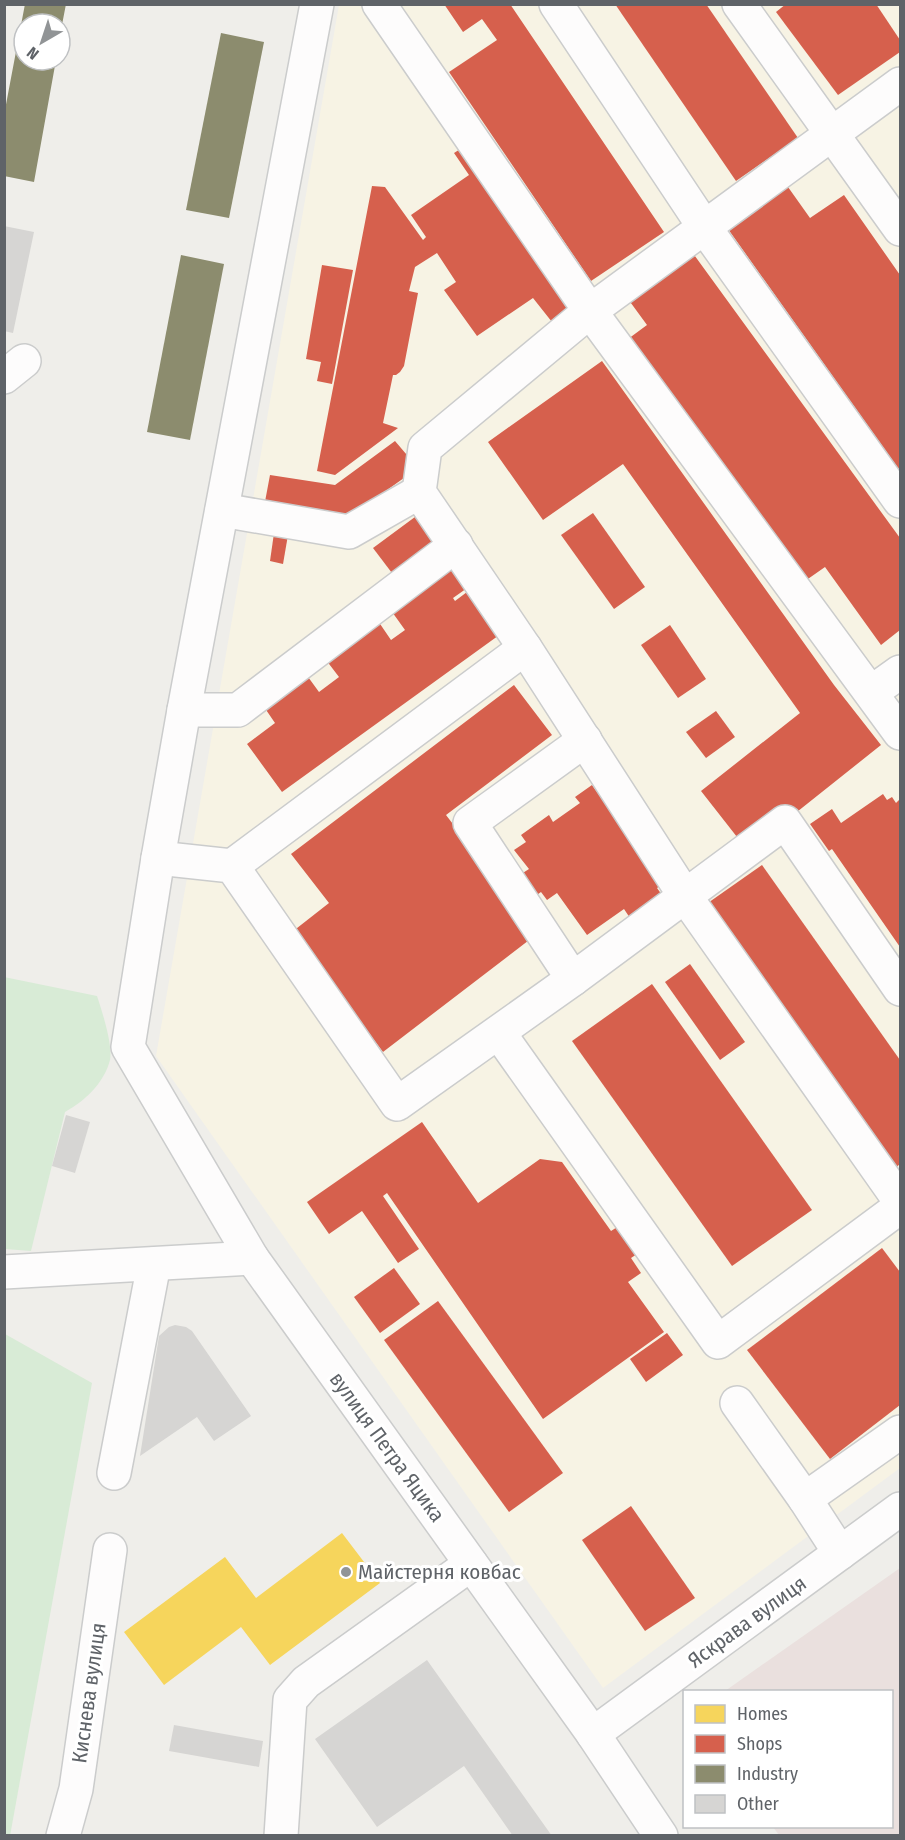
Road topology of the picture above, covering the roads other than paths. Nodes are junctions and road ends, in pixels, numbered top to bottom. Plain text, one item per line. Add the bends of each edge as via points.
1 (317, 4) edge
2 (379, 4) edge
3 (556, 4) edge
4 (739, 4) edge
5 (900, 84) edge
6 (832, 134) junction
7 (705, 228) junction
8 (900, 229) edge
9 (590, 311) junction
10 (419, 492) junction
11 (900, 501) edge
12 (222, 510) junction
13 (456, 546) junction
14 (525, 648) junction
15 (900, 672) edge
16 (872, 693) junction
17 (184, 710) junction
18 (900, 733) edge
19 (585, 740) junction
20 (158, 858) junction
21 (232, 866) junction
22 (686, 896) junction
23 (573, 979) junction
24 (900, 989) edge
25 (499, 1032) junction
26 (900, 1201) edge
27 (900, 1207) edge
28 (252, 1258) junction
29 (154, 1264) junction
30 (4, 1272) edge
31 (737, 1403) dead end
32 (900, 1432) edge
33 (114, 1473) dead end
34 (805, 1499) junction
35 (900, 1509) edge
36 (110, 1550) dead end
37 (840, 1553) junction
38 (471, 1564) junction
39 (593, 1734) junction
40 (63, 1836) edge
41 (281, 1836) edge
42 (661, 1836) edge

1 - 12 street
2 - 9 street
3 - 7 street
4 - 6 street
5 - 6 street
6 - 7 street
6 - 8 street
7 - 9 street
7 - 11 street
9 - 10 street via 425,448
9 - 16 street
10 - 12 street via 349,532
10 - 13 street
12 - 17 street
13 - 14 street
13 - 17 street via 238,710
14 - 19 street
14 - 21 street
15 - 16 street
16 - 18 street
17 - 20 street
19 - 22 street
19 - 23 street via 470,823
20 - 21 street
20 - 28 street, вулиця Петра Яцика via 128,1047
21 - 25 street via 397,1104
22 - 23 street
22 - 24 street via 785,822
22 - 26 street
23 - 25 street
25 - 27 street via 718,1342
28 - 29 street
28 - 38 street, вулиця Петра Яцика
29 - 30 street
29 - 33 street
31 - 34 street
32 - 34 street
34 - 37 street
35 - 37 street, Яскрава вулиця
36 - 40 street, Киснева вулиця via 76,1789
37 - 39 street, Яскрава вулиця
38 - 39 street, вулиця Петра Яцика
38 - 41 street via 306,1682 290,1700
39 - 42 street, вулиця Петра Яцика

